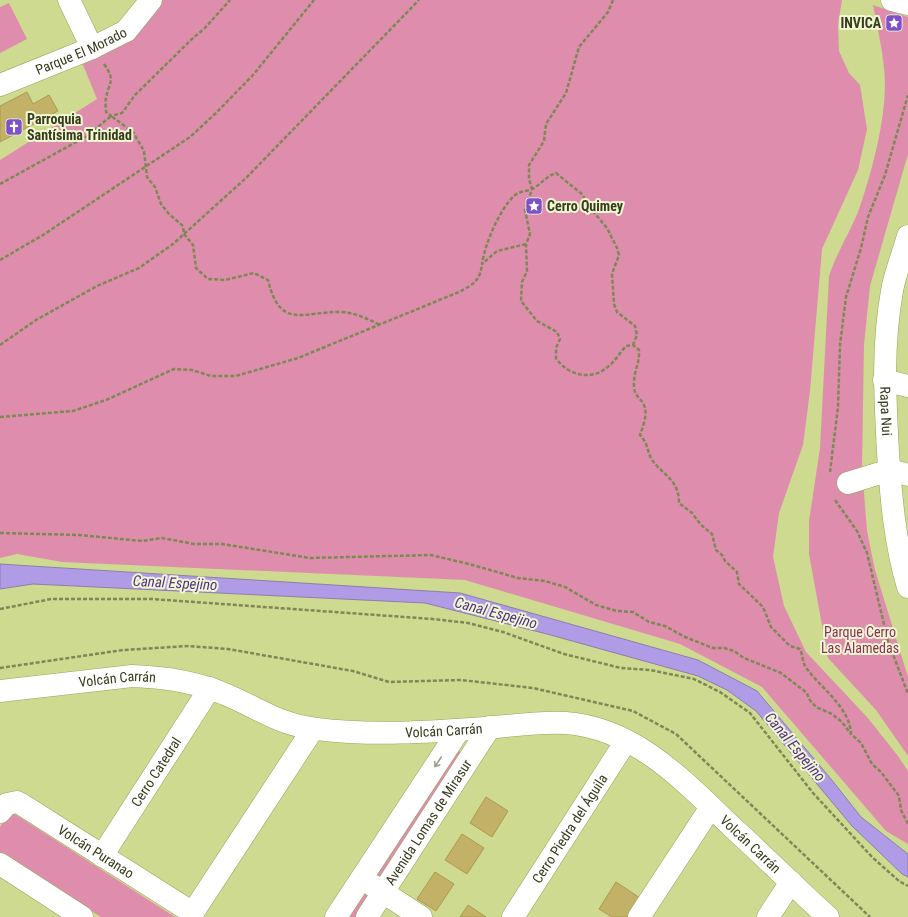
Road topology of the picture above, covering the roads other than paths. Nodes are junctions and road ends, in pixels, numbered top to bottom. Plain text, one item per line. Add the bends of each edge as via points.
1 (69, 0) edge
2 (151, 0) edge
3 (892, 0) edge
4 (908, 4) edge
5 (92, 48) junction
6 (0, 85) edge
7 (908, 236) edge
8 (900, 291) edge
9 (884, 380) junction
10 (908, 386) edge
11 (899, 472) edge
12 (848, 482) dead end
13 (906, 575) edge
14 (210, 688) junction
15 (0, 691) edge
16 (490, 727) junction
17 (313, 729) junction
18 (459, 730) junction
19 (626, 740) junction
20 (711, 807) junction
21 (0, 812) edge
22 (102, 856) junction
23 (0, 864) edge
24 (362, 878) junction
25 (791, 882) junction
26 (383, 892) junction
27 (191, 915) edge
28 (82, 917) edge
29 (336, 917) edge
30 (367, 917) edge
31 (421, 917) edge
32 (513, 917) edge
33 (639, 917) edge
34 (768, 917) edge
35 (828, 917) edge

1 - 5 street
2 - 5 street, Parque El Morado via 126,31
3 - 4 street
5 - 6 street, Parque El Morado
7 - 8 street, Rapa Nui
8 - 9 street, Rapa Nui via 884,351
9 - 10 street
9 - 11 street, Rapa Nui
11 - 12 street
11 - 13 street, Rapa Nui
14 - 15 street, Volcán Carrán via 174,679 132,676
14 - 17 street, Volcán Carrán via 278,720
14 - 22 street, Cerro Catedral
16 - 18 street, Volcán Carrán
16 - 19 street, Volcán Carrán via 566,723 598,729
16 - 26 street, Avenida Lomas de Mirasur
17 - 18 street, Volcán Carrán via 362,733
17 - 27 street, Volcán Puranao
18 -> 24 street, Avenida Lomas de Mirasur
19 - 20 street, Volcán Carrán via 664,764
19 - 32 street, Cerro Piedra del Águila
20 - 25 street, Volcán Carrán
20 - 33 street
21 - 22 street, Volcán Puranao via 7,804 17,802
22 - 27 street, Volcán Puranao
23 - 28 street
24 - 26 street
24 - 29 street, Avenida Lomas de Mirasur
25 - 34 street
25 - 35 street, Volcán Carrán
26 - 30 street, Avenida Lomas de Mirasur
26 - 31 street

